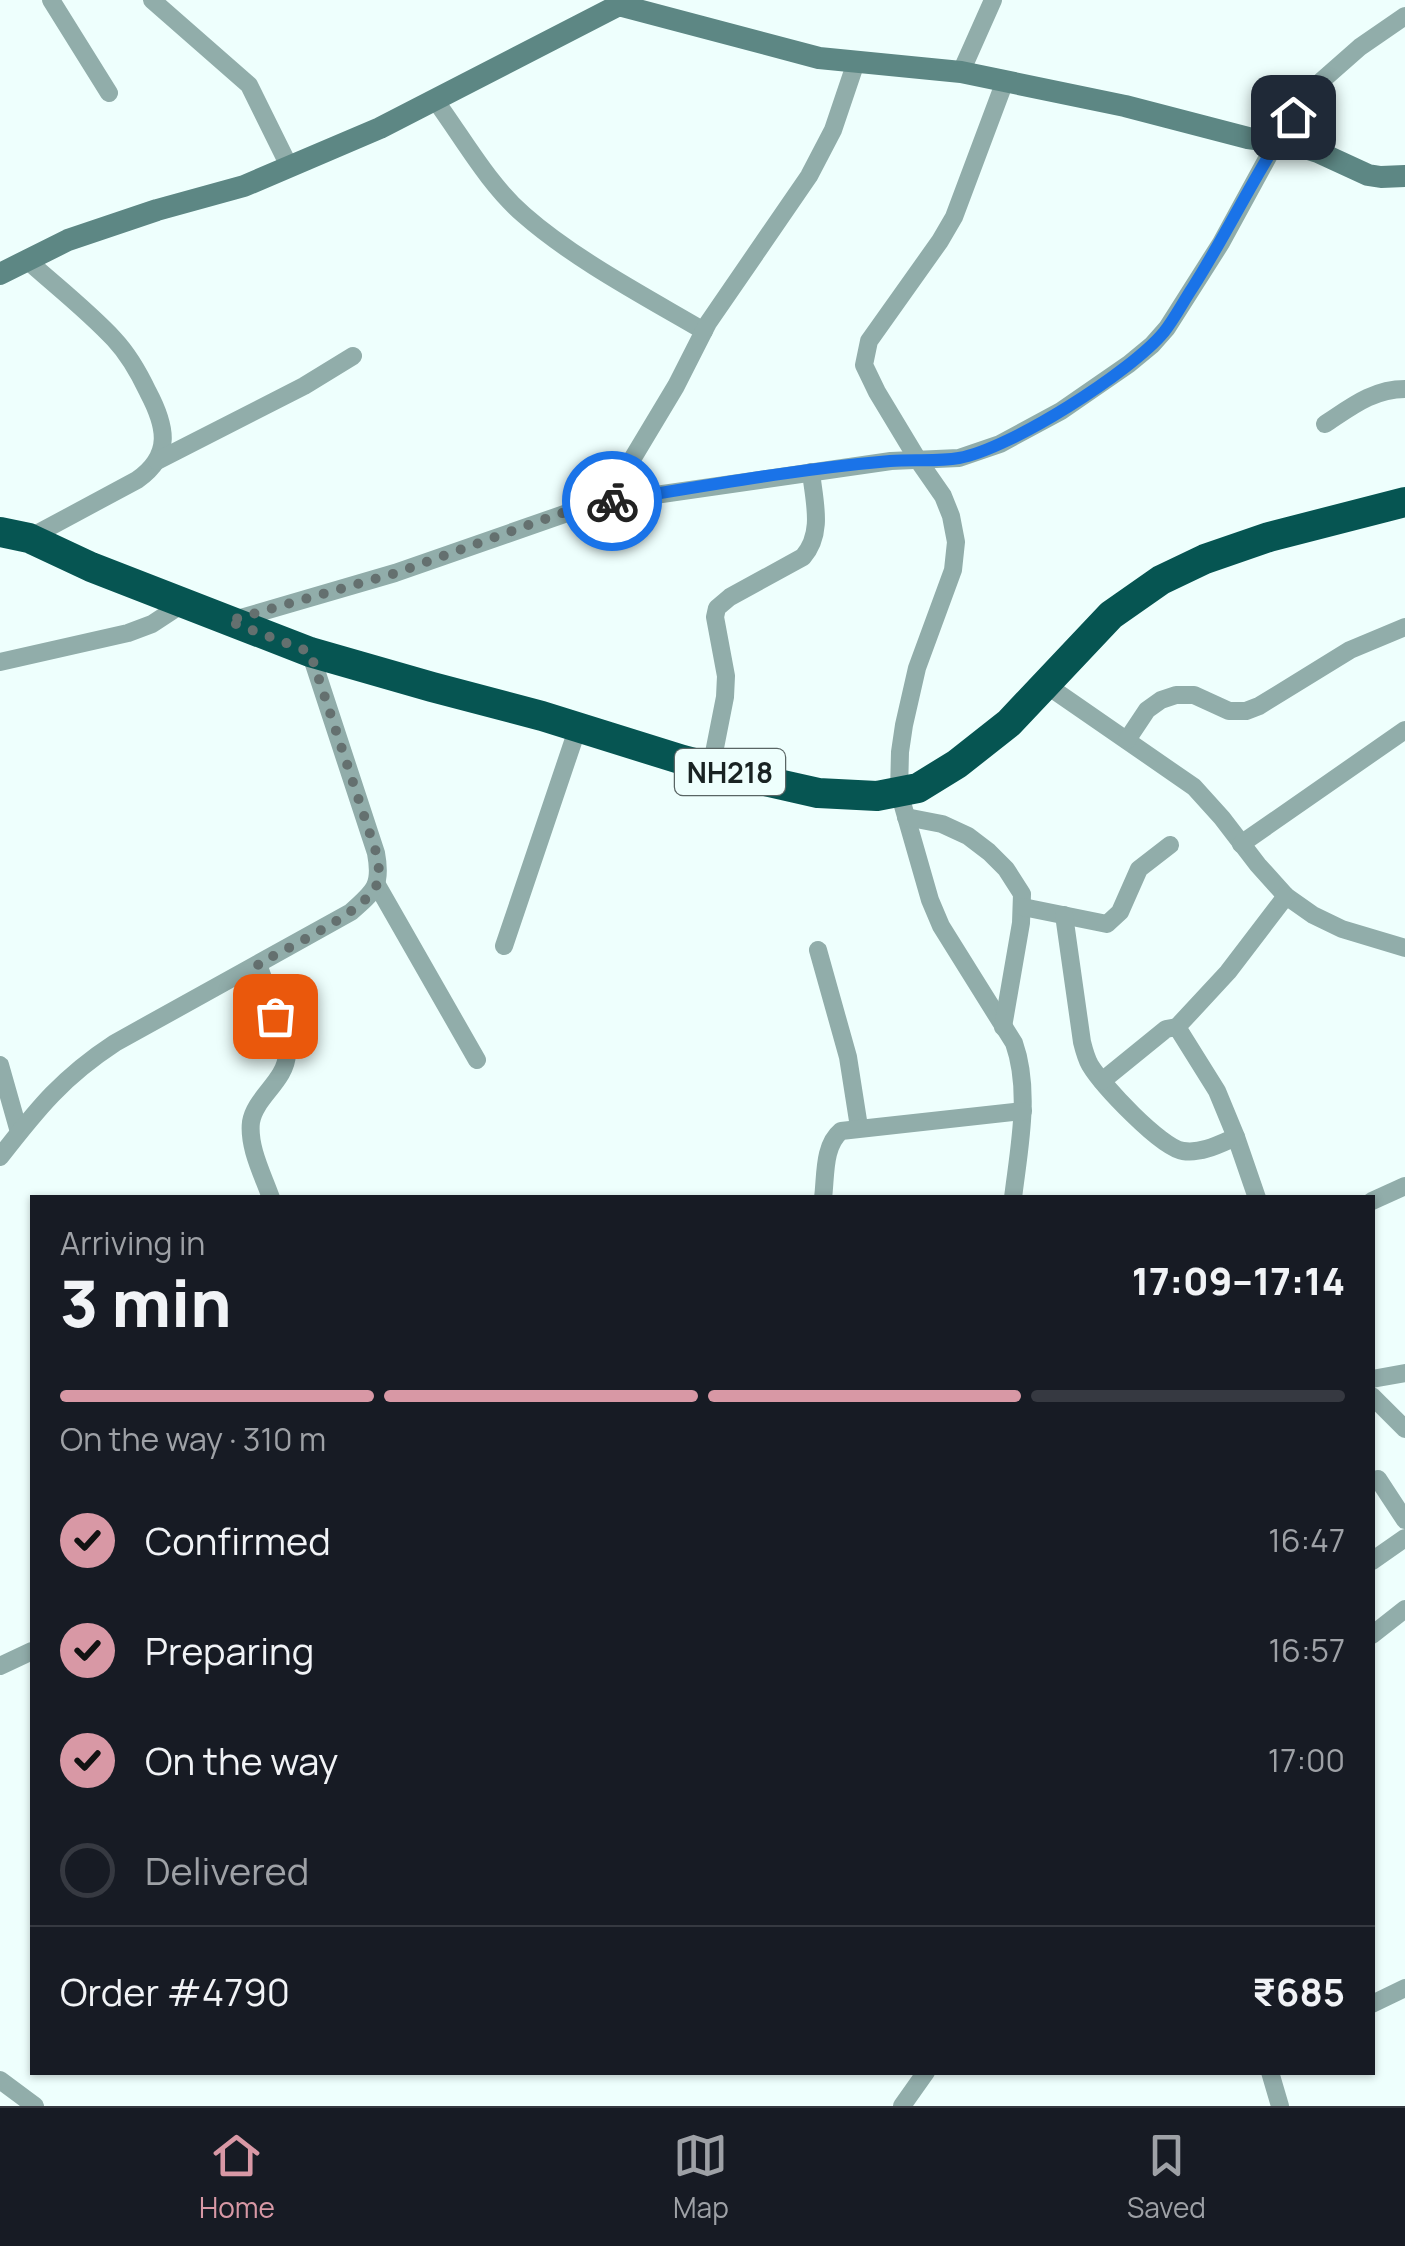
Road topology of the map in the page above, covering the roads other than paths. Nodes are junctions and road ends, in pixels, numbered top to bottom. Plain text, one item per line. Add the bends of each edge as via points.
1 (51, 0) edge
2 (152, 0) edge
3 (993, 0) edge
4 (617, 2) edge
5 (1405, 16) edge
6 (856, 62) junction
7 (960, 72) junction
8 (1005, 81) junction
9 (109, 93) dead end
10 (436, 100) junction
11 (1275, 144) junction
12 (290, 166) junction
13 (1405, 176) edge
14 (28, 260) junction
15 (0, 274) edge
16 (704, 331) junction
17 (353, 356) dead end
18 (1405, 389) edge
19 (1325, 424) dead end
20 (918, 460) junction
21 (157, 461) junction
22 (811, 472) junction
23 (607, 501) junction
24 (1403, 508) edge
25 (14, 535) edge
26 (184, 603) junction
27 (228, 621) junction
28 (1405, 627) edge
29 (310, 652) junction
30 (0, 662) edge
31 (1045, 684) junction
32 (578, 727) junction
33 (1405, 730) edge
34 (1127, 740) junction
35 (712, 768) junction
36 (903, 804) junction
37 (1241, 844) junction
38 (1170, 845) dead end
39 (377, 884) junction
40 (1286, 896) junction
41 (1023, 906) junction
42 (1064, 915) junction
43 (504, 946) dead end
44 (1405, 948) edge
45 (818, 950) dead end
46 (258, 964) junction
47 (1003, 1027) junction
48 (1177, 1027) junction
49 (477, 1060) dead end
50 (0, 1065) edge
51 (1102, 1081) junction
52 (1023, 1110) junction
53 (859, 1127) junction
54 (19, 1132) junction
55 (1236, 1137) junction
56 (0, 1157) edge
57 (1405, 1186) edge
58 (270, 1195) edge
59 (823, 1195) edge
60 (1013, 1195) edge
61 (1256, 1195) edge
62 (1375, 1200) edge
63 (1405, 1373) edge
64 (1375, 1378) edge
65 (1375, 1399) edge
66 (1405, 1429) edge
67 (1375, 1477) edge
68 (1405, 1520) edge
69 (1405, 1538) edge
70 (1375, 1559) edge
71 (1405, 1609) edge
72 (1375, 1633) edge
73 (30, 1652) edge
74 (0, 1666) edge
75 (1405, 1988) edge
76 (1375, 2003) edge
77 (924, 2075) edge
78 (1271, 2075) edge
79 (0, 2080) edge
80 (34, 2106) edge
81 (902, 2106) edge
82 (1280, 2106) edge

1 - 9 street
2 - 12 street via 249,84
3 - 7 street
4 - 6 main road via 818,58
4 - 10 main road
5 - 11 street via 1310,91
6 - 7 main road
6 - 16 street via 834,130 809,176
7 - 8 main road
8 - 11 main road
8 - 20 street via 954,217 866,352 869,376
10 - 12 main road
10 - 16 street via 523,214
11 - 13 main road via 1318,152 1368,174
11 - 20 street via 1221,242 1152,345 1061,411 1000,444 959,458
12 - 14 main road via 85,234
14 - 15 main road
14 - 21 street via 133,364 164,425
16 - 23 street
17 - 21 street
18 - 19 street via 1369,396
20 - 22 street
20 - 36 street via 943,496 956,555 918,668 900,752
21 - 25 street via 137,480
22 - 23 street
22 - 35 street via 816,536 810,550 717,608 726,676
23 - 27 street
24 - 31 highway, NH218 via 1269,537 1161,580 1111,615
25 - 26 highway, NH218
26 - 27 highway, NH218
26 - 30 street via 128,632
27 - 29 highway, NH218
28 - 34 street via 1350,650 1246,711 1194,695 1160,700
29 - 32 highway, NH218
29 - 39 street via 376,852
31 - 34 street
31 - 36 highway, NH218 via 1009,723
32 - 35 highway, NH218
32 - 43 street
33 - 37 street
34 - 37 street via 1194,787
35 - 36 highway, NH218 via 818,794
36 - 41 street via 989,852 1016,882
36 - 47 street via 940,926
37 - 40 street
38 - 42 street via 1139,869 1114,920 1100,924
39 - 46 street via 351,912
39 - 49 street
40 - 44 street via 1342,929
40 - 48 street
41 - 42 street
41 - 47 street
42 - 51 street via 1082,1042
45 - 53 street via 848,1057
46 - 54 street via 84,1063
46 - 58 street via 287,1054 251,1124
47 - 52 street via 1019,1057
48 - 51 street
48 - 55 street
50 - 54 street
51 - 55 street via 1179,1151
52 - 53 street
52 - 60 street
53 - 59 street via 833,1138
54 - 56 street
55 - 61 street
57 - 62 street
63 - 64 street
65 - 66 street
67 - 68 street
69 - 70 street
71 - 72 street
73 - 74 street
75 - 76 street
77 - 81 street
78 - 82 street
79 - 80 street

